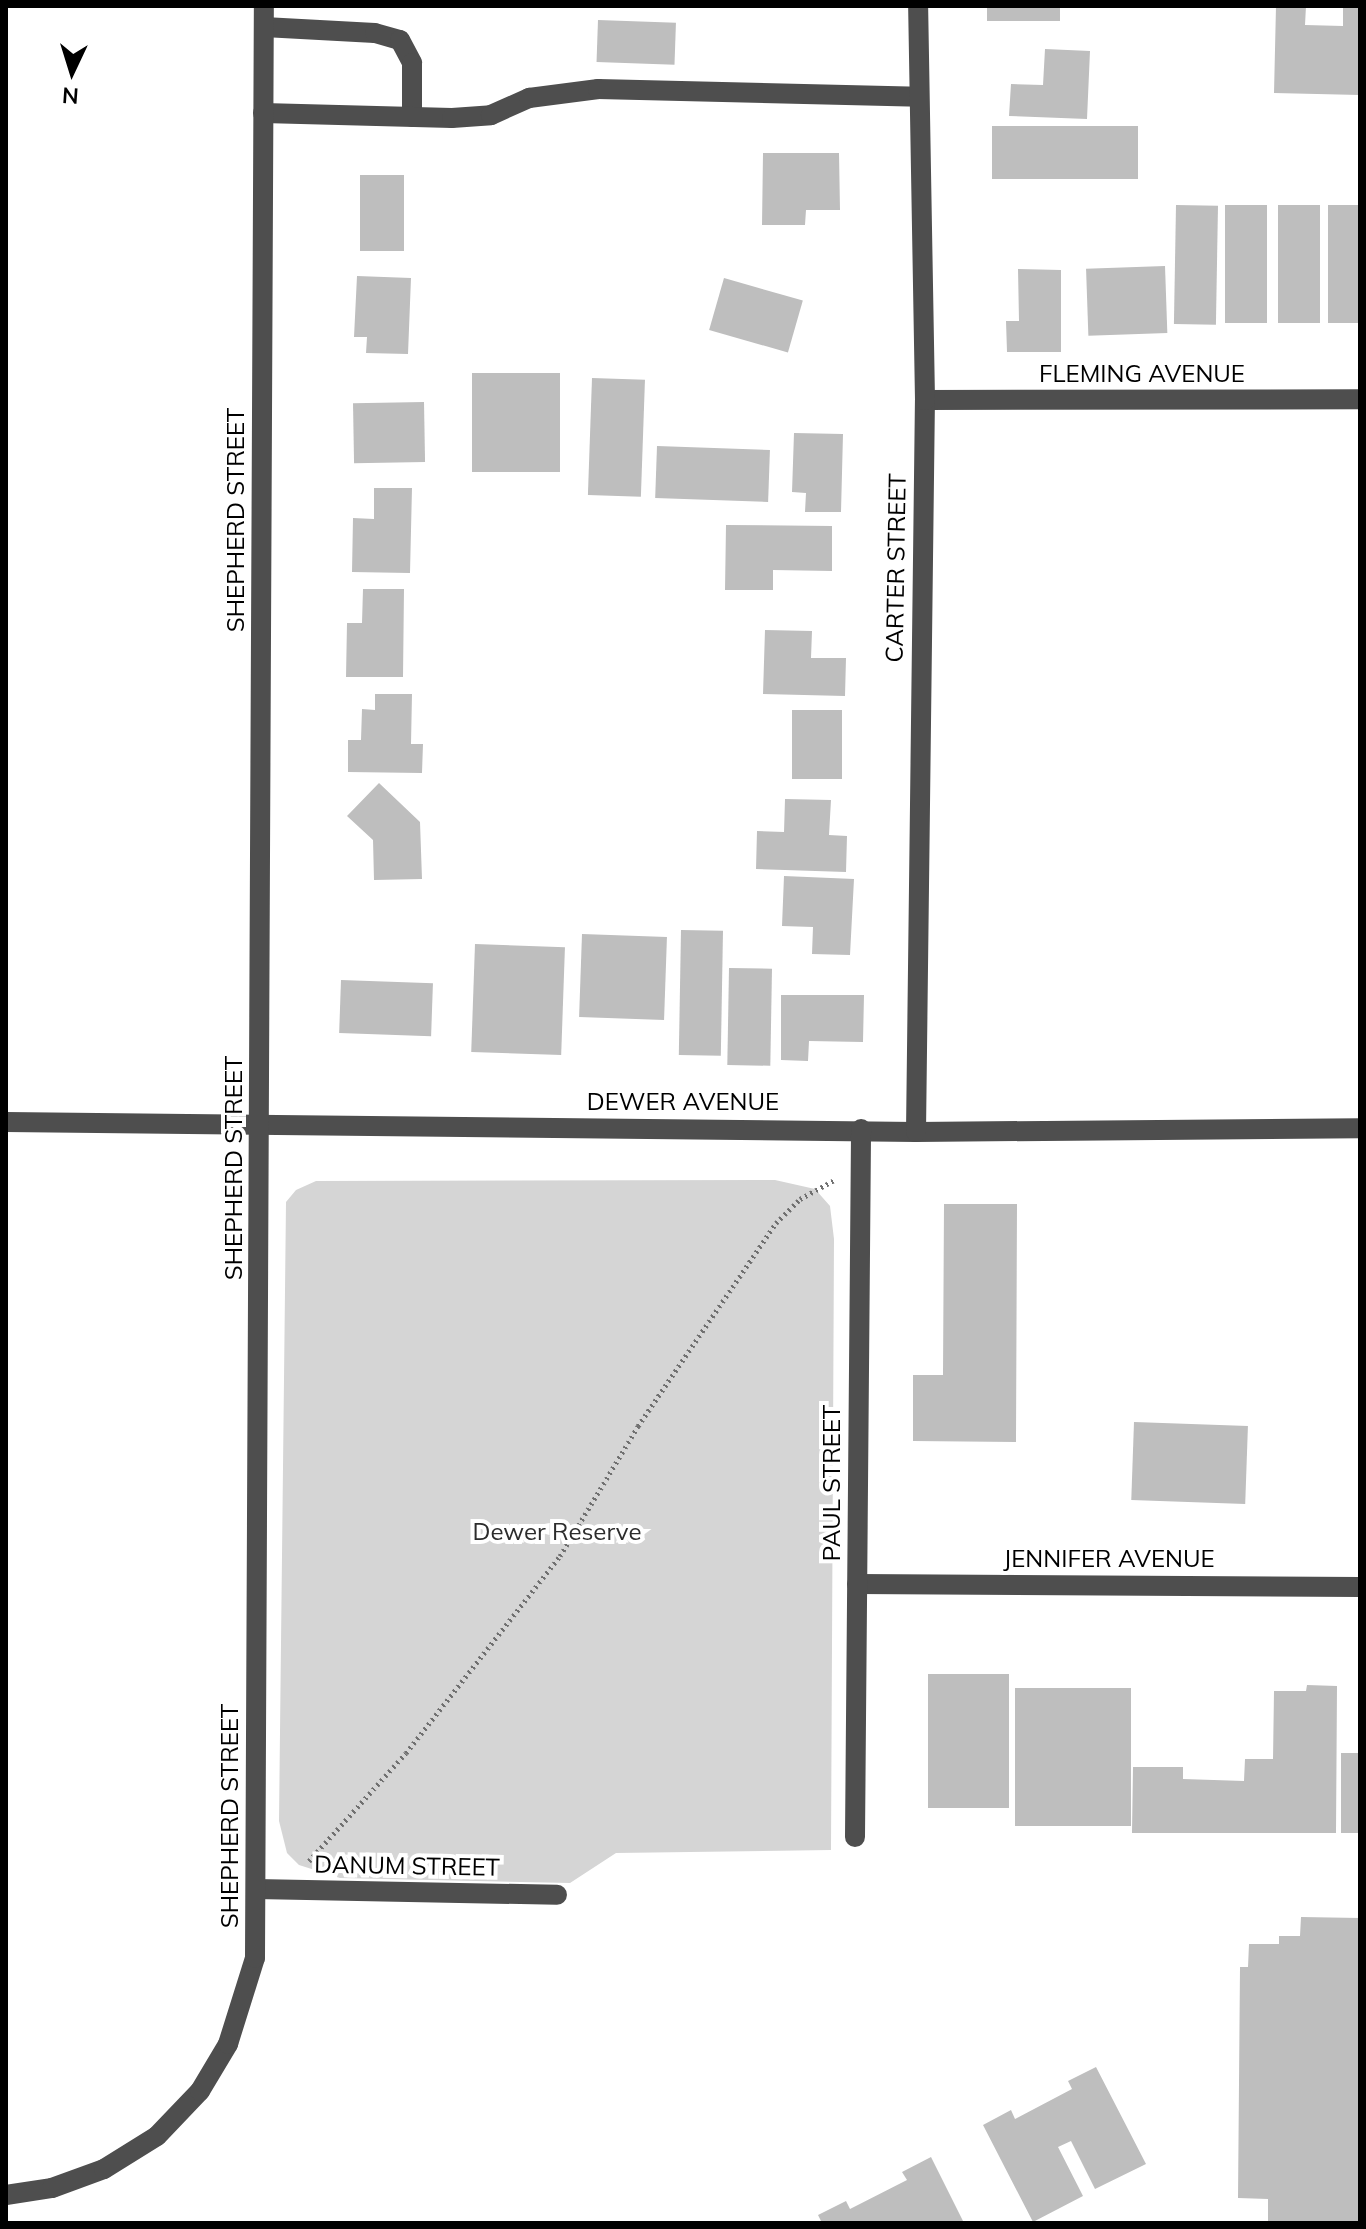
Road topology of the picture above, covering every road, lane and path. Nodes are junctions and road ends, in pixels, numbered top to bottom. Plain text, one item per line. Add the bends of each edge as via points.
1 (918, 6) edge
2 (264, 16) edge
3 (919, 97) junction
4 (263, 113) junction
5 (412, 117) junction
6 (1360, 399) edge
7 (925, 400) junction
8 (6, 1122) edge
9 (261, 1126) junction
10 (1360, 1128) edge
11 (861, 1129) junction
12 (916, 1132) junction
13 (860, 1168) junction
14 (857, 1584) junction
15 (1360, 1587) edge
16 (855, 1837) dead end
17 (256, 1889) junction
18 (299, 1890) junction
19 (557, 1895) dead end
20 (6, 2195) edge

1 - 3 street, CARTER STREET
2 - 4 street, SHEPHERD STREET
2 - 5 street via 400,40 412,63
3 - 5 street via 598,89 529,98 491,115
3 - 7 street, CARTER STREET
4 - 5 street
4 - 9 street, SHEPHERD STREET
6 - 7 street, FLEMING AVENUE
7 - 12 street, CARTER STREET
8 - 9 street, DEWER AVENUE
9 - 11 street, DEWER AVENUE
9 - 17 street, SHEPHERD STREET
10 - 12 street, DEWER AVENUE
11 - 12 street, DEWER AVENUE
11 - 13 street, PAUL STREET
13 - 14 street, PAUL STREET
13 - 18 path via 800,1199 776,1223 638,1426 560,1556 406,1753 310,1859
14 - 15 street, JENNIFER AVENUE
14 - 16 street, PAUL STREET
17 - 18 street, DANUM STREET
17 - 20 street, SHEPHERD STREET via 255,1958 245,2003 200,2091 157,2136 104,2169 52,2188
18 - 19 street, DANUM STREET

